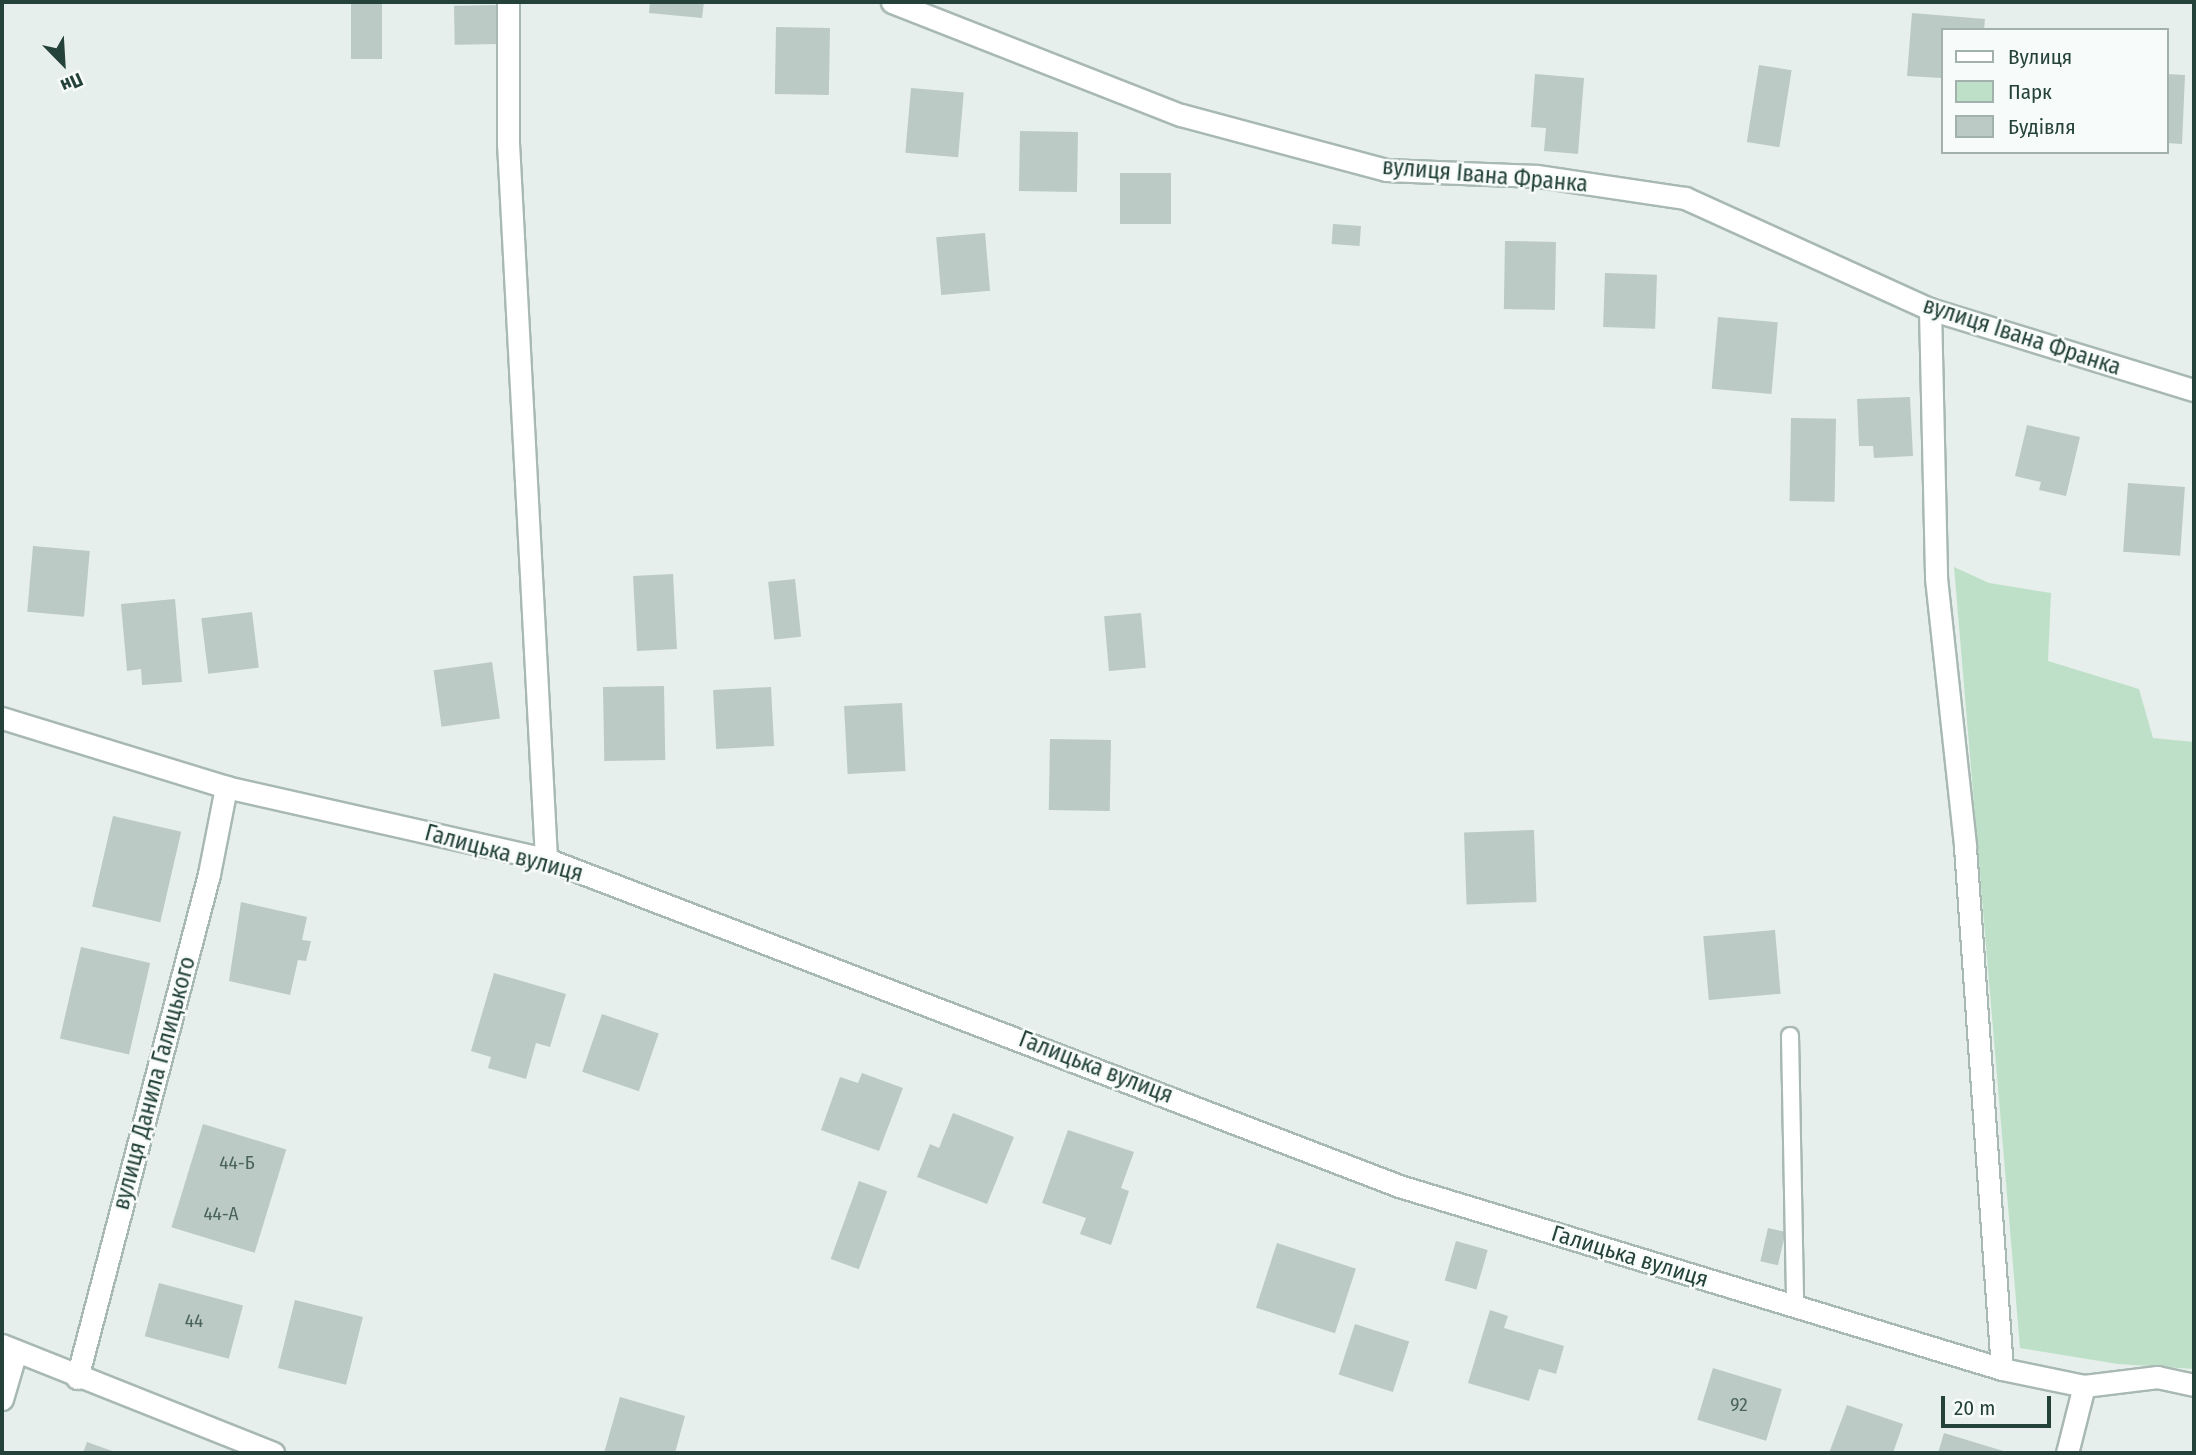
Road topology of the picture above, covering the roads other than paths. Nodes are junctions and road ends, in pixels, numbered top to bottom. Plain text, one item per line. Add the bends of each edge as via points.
1 (508, 2) edge
2 (892, 2) edge
3 (1930, 309) junction
4 (2194, 390) edge
5 (2, 718) edge
6 (226, 787) junction
7 (546, 859) junction
8 (1790, 1036) dead end
9 (1796, 1307) junction
10 (9, 1348) edge
11 (2002, 1369) junction
12 (77, 1378) junction
13 (2194, 1385) edge
14 (2084, 1386) junction
15 (2, 1399) edge
16 (273, 1453) edge
17 (2067, 1453) edge

1 - 7 street via 508,143
2 - 3 street, вулиця Івана Франка via 1181,115 1387,170 1537,176 1685,198
3 - 4 street, вулиця Івана Франка
3 - 11 street via 1936,578 1965,847
5 - 6 street, Галицька вулиця
6 - 7 street, Галицька вулиця
6 - 12 street, вулиця Данила Галицького via 209,874
7 - 9 street, Галицька вулиця via 923,999 1399,1186
8 - 9 lane
9 - 11 street, Галицька вулиця
10 - 12 street
10 - 15 street
11 - 14 street, Галицька вулиця
12 - 16 street
13 - 14 street, Галицька вулиця via 2157,1377
14 - 17 street

